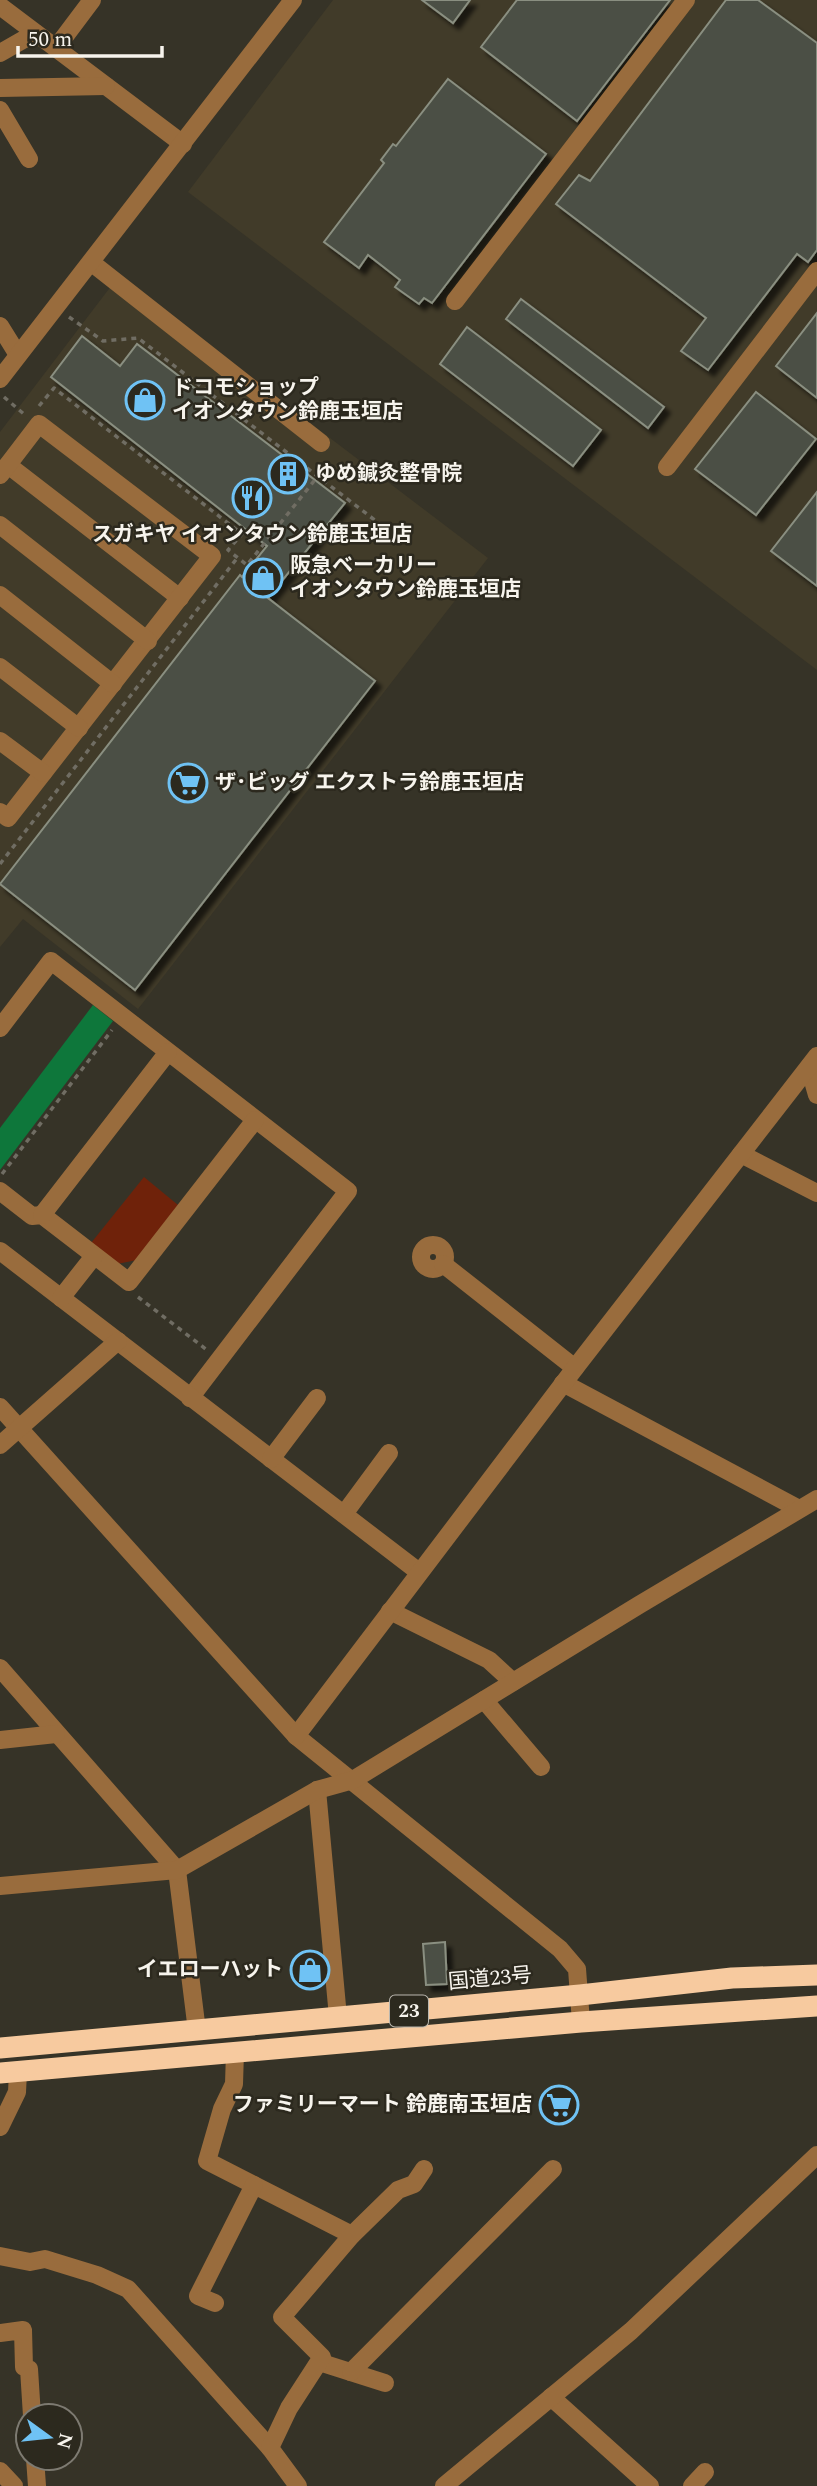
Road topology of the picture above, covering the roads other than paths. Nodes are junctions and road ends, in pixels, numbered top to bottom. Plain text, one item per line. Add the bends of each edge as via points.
1 (92, 0) edge
2 (293, 0) edge
3 (686, 0) edge
4 (0, 6) edge
5 (35, 33) junction
6 (56, 48) junction
7 (0, 53) edge
8 (106, 86) junction
9 (0, 88) edge
10 (0, 110) edge
11 (183, 144) junction
12 (29, 159) dead end
13 (92, 263) junction
14 (817, 271) edge
15 (455, 301) dead end
16 (0, 326) edge
17 (18, 355) junction
18 (0, 379) edge
19 (321, 443) dead end
20 (667, 467) dead end
21 (4, 470) edge
22 (0, 525) edge
23 (0, 595) edge
24 (180, 598) junction
25 (148, 641) junction
26 (0, 667) edge
27 (113, 684) junction
28 (79, 728) junction
29 (0, 741) edge
30 (43, 773) junction
31 (0, 812) edge
32 (0, 1028) edge
33 (168, 1052) junction
34 (813, 1062) edge
35 (817, 1095) edge
36 (255, 1120) junction
37 (741, 1154) junction
38 (0, 1191) edge
39 (817, 1193) edge
40 (42, 1215) junction
41 (0, 1251) edge
42 (94, 1256) junction
43 (443, 1264) dead end
44 (61, 1298) junction
45 (118, 1341) junction
46 (575, 1368) junction
47 (563, 1383) junction
48 (190, 1398) junction
49 (317, 1398) dead end
50 (0, 1406) edge
51 (19, 1429) junction
52 (0, 1445) edge
53 (389, 1453) dead end
54 (271, 1459) junction
55 (817, 1499) edge
56 (799, 1509) junction
57 (344, 1514) junction
58 (419, 1572) junction
59 (390, 1611) junction
60 (0, 1668) edge
61 (513, 1682) junction
62 (484, 1700) junction
63 (57, 1734) junction
64 (296, 1736) junction
65 (0, 1740) edge
66 (541, 1767) dead end
67 (353, 1780) junction
68 (317, 1790) junction
69 (177, 1870) junction
70 (0, 1886) edge
71 (817, 1975) edge
72 (580, 1995) junction
73 (817, 2006) edge
74 (338, 2017) junction
75 (581, 2022) junction
76 (197, 2031) junction
77 (0, 2048) edge
78 (235, 2052) junction
79 (9, 2073) edge
80 (0, 2127) edge
81 (817, 2155) edge
82 (424, 2169) dead end
83 (553, 2169) dead end
84 (254, 2185) junction
85 (352, 2235) junction
86 (0, 2256) edge
87 (215, 2303) dead end
88 (0, 2333) edge
89 (319, 2362) junction
90 (351, 2372) junction
91 (385, 2383) dead end
92 (551, 2398) junction
93 (31, 2402) edge
94 (270, 2448) junction
95 (0, 2471) edge
96 (705, 2472) dead end
97 (15, 2486) edge
98 (298, 2486) edge
99 (444, 2486) edge
100 (650, 2486) edge
101 (692, 2486) edge

1 - 6 street
2 - 11 street
3 - 15 street
4 - 5 street
5 - 6 street
5 - 7 street
6 - 8 street
8 - 9 street
8 - 11 street
10 - 12 street
11 - 13 street
13 - 17 street
13 - 19 street
14 - 20 street
16 - 17 street
17 - 18 street
21 - 24 street
21 - 24 street via 38,424 212,556
22 - 25 street
23 - 27 street
24 - 25 street
25 - 27 street
26 - 28 street
27 - 28 street
28 - 30 street
29 - 30 street
30 - 31 street via 8,818
32 - 33 street via 51,961
33 - 36 street
33 - 40 street
34 - 35 street
34 - 37 street
36 - 42 street via 129,1282
36 - 48 street via 348,1191
37 - 39 street
37 - 46 street
38 - 40 street via 32,1216
40 - 42 street
41 - 44 street
42 - 44 street
43 - 46 street
44 - 45 street
45 - 48 street
45 - 51 street
46 - 47 street
47 - 56 street
47 - 58 street
48 - 54 street
49 - 54 street
50 - 51 street
51 - 52 street
51 - 64 street
53 - 57 street
54 - 57 street
55 - 56 street
56 - 61 street
57 - 58 street
58 - 59 street
59 - 61 street via 489,1660
59 - 64 street
60 - 63 street
61 - 62 street
62 - 66 street
62 - 67 street
63 - 65 street
63 - 69 street
64 - 67 street
67 - 68 street
67 - 72 street via 561,1949 577,1969
68 - 69 street
68 - 74 street
69 - 70 street
69 - 76 street
71 - 72 highway, 国道23号 / 23 via 732,1978
72 - 74 highway, 国道23号 / 23
72 - 75 street
73 - 75 highway, 23
74 - 76 highway, 国道23号 / 23
75 - 78 highway, 23
76 - 77 highway, 国道23号 / 23
78 - 79 highway, 23
78 - 84 street via 234,2084 206,2161
79 - 80 street via 18,2092
81 - 92 street via 631,2331
82 - 85 street via 414,2185 398,2190
83 - 90 street
84 - 85 street
84 - 87 street via 198,2296
85 - 89 street via 282,2317 322,2357
86 - 94 street via 30,2262 45,2259 132,2292
88 - 93 street via 23,2330
89 - 90 street
89 - 94 street
90 - 91 street
92 - 99 street
92 - 100 street
94 - 98 street
95 - 97 street
96 - 101 street

